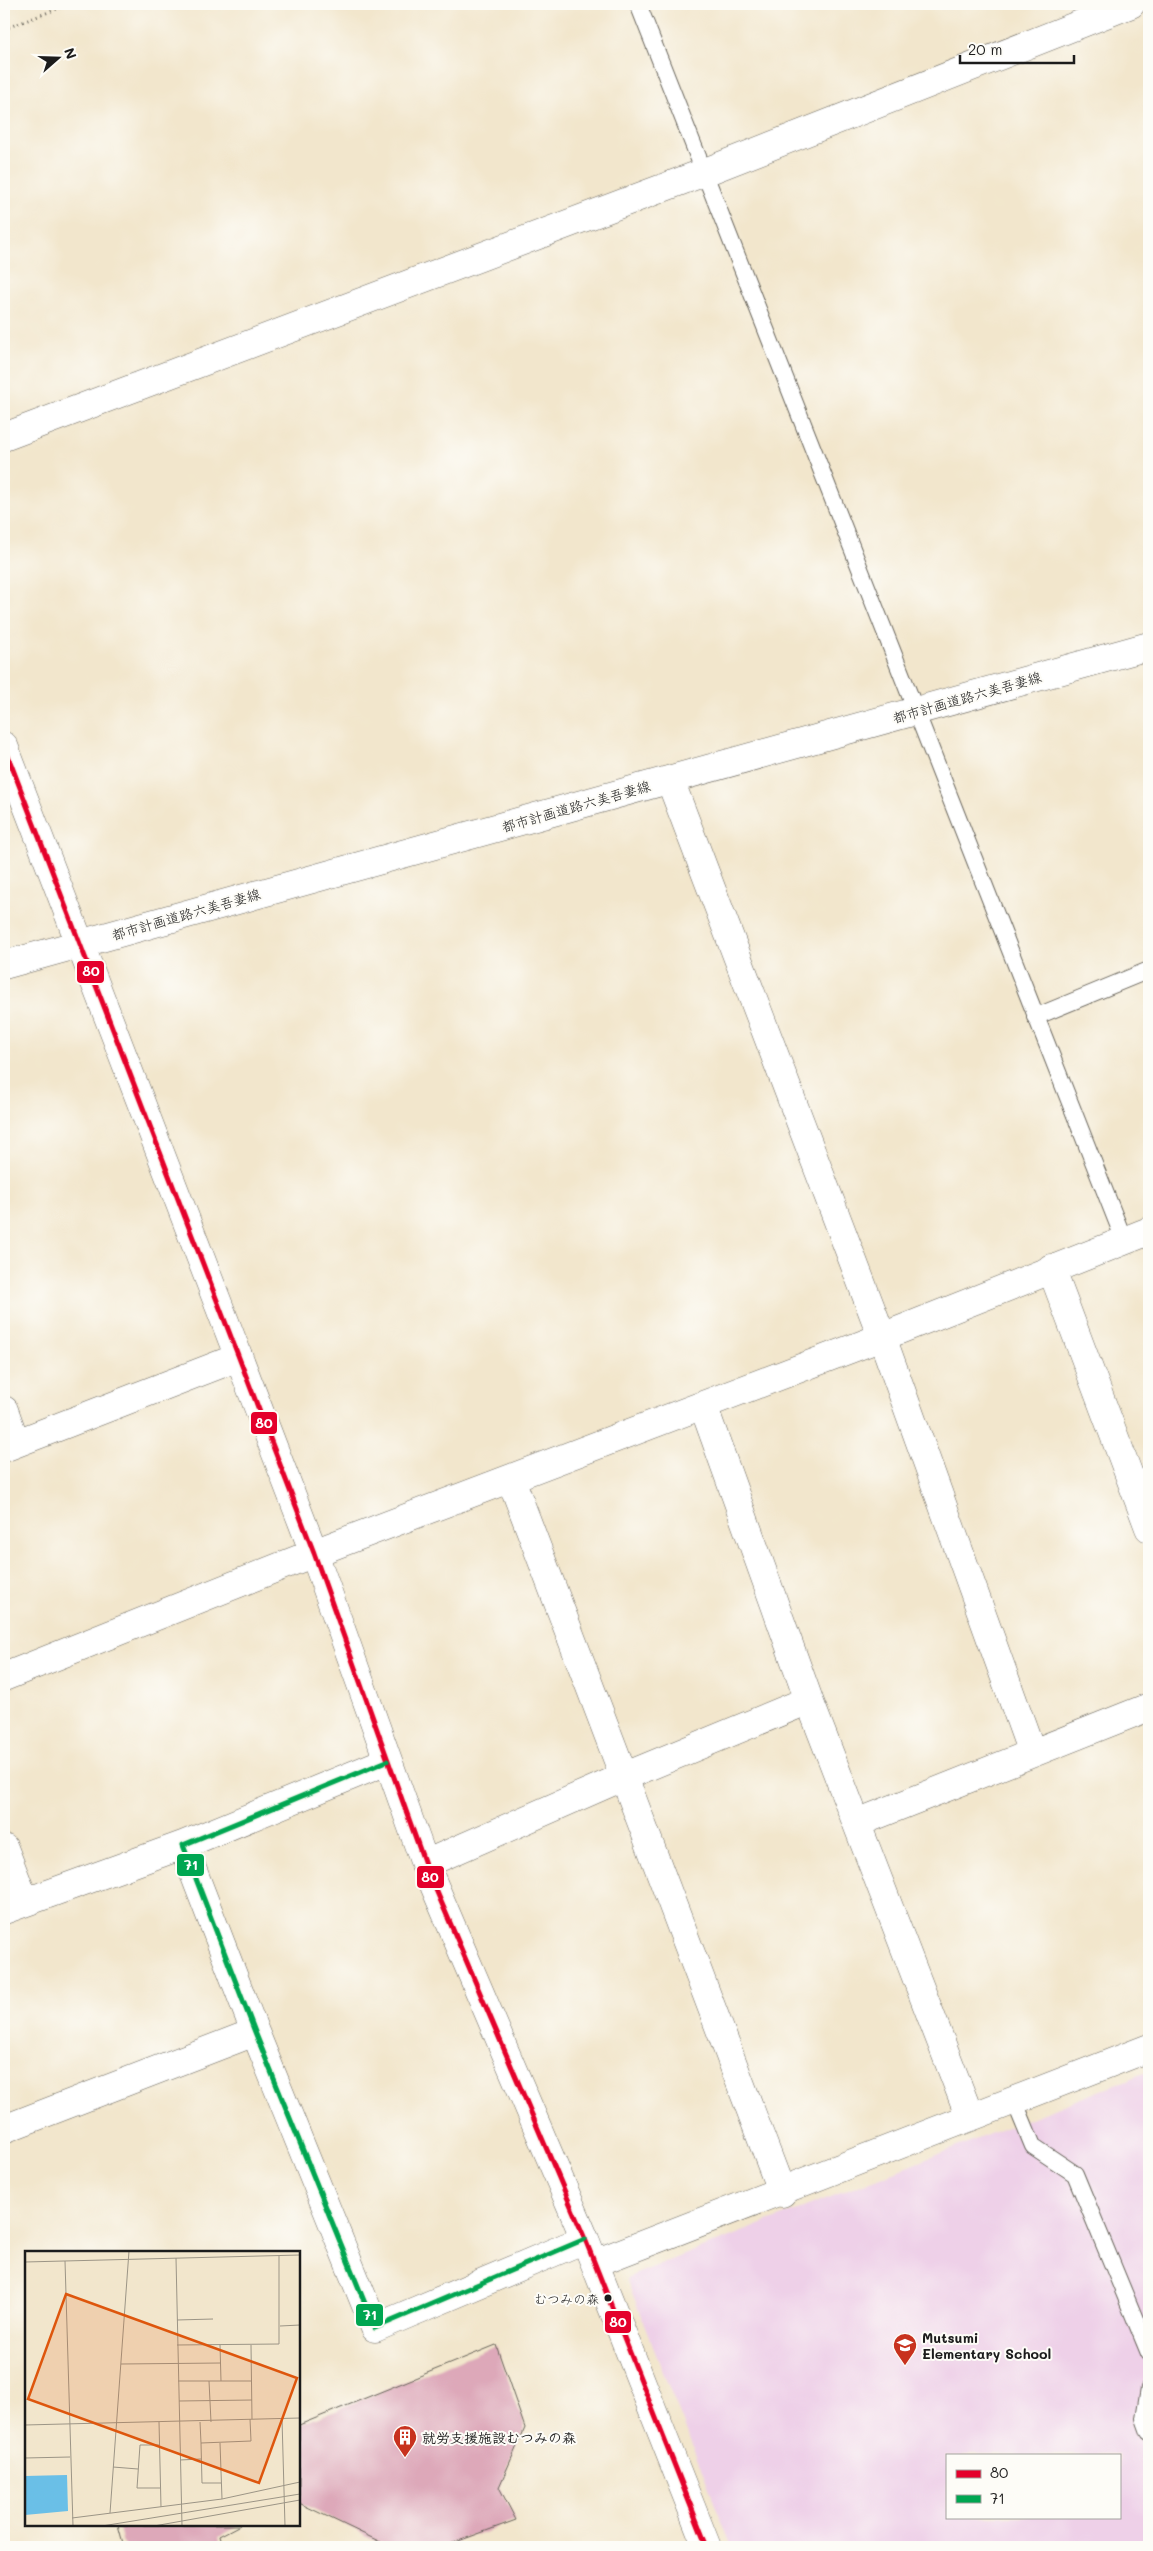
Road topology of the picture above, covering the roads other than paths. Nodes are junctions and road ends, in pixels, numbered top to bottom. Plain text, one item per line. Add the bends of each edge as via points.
1 (638, 4) edge
2 (1131, 4) edge
3 (705, 172) junction
4 (4, 438) edge
5 (1149, 646) edge
6 (917, 710) junction
7 (4, 746) edge
8 (670, 780) junction
9 (80, 944) junction
10 (4, 965) edge
11 (1149, 970) edge
12 (1035, 1017) junction
13 (1137, 1235) edge
14 (1051, 1268) junction
15 (882, 1337) junction
16 (238, 1357) junction
17 (703, 1405) junction
18 (4, 1410) edge
19 (10, 1446) edge
20 (511, 1479) junction
21 (1149, 1528) edge
22 (314, 1553) junction
23 (4, 1677) edge
24 (809, 1700) junction
25 (1149, 1707) edge
26 (1032, 1753) junction
27 (387, 1761) junction
28 (623, 1777) junction
29 (857, 1823) junction
30 (183, 1845) junction
31 (4, 1848) edge
32 (425, 1864) junction
33 (14, 1906) edge
34 (255, 2032) junction
35 (1149, 2048) edge
36 (1014, 2100) junction
37 (970, 2117) junction
38 (4, 2129) edge
39 (782, 2192) junction
40 (590, 2251) junction
41 (1149, 2353) edge
42 (1149, 2388) edge
43 (1149, 2432) edge
44 (707, 2547) edge

1 - 3 lane
2 - 3 street
3 - 4 street
3 - 6 lane
5 - 6 street, 都市計画道路六美吾妻線
6 - 8 street, 都市計画道路六美吾妻線
6 - 12 lane
7 - 9 street
8 - 9 street, 都市計画道路六美吾妻線
8 - 15 street
9 - 10 street, 都市計画道路六美吾妻線
9 - 16 street
11 - 12 lane
12 - 13 lane
13 - 14 street
14 - 15 street
14 - 21 street
15 - 17 street
15 - 26 street
16 - 19 street
16 - 22 street
17 - 20 street
17 - 24 street
18 - 19 street
20 - 22 street
20 - 28 street
22 - 23 street
22 - 27 street
24 - 28 street
24 - 29 street
25 - 26 street
26 - 29 street
27 - 30 street
27 - 32 street
28 - 32 street
28 - 39 street
29 - 37 street
30 - 33 street
30 - 34 street
31 - 33 street
32 - 40 street
34 - 38 street
34 - 40 street via 375,2328
35 - 36 street
36 - 37 street
36 - 41 lane via 1033,2146 1075,2174
37 - 39 street
39 - 40 street
40 - 44 street
42 - 43 lane via 1144,2418

